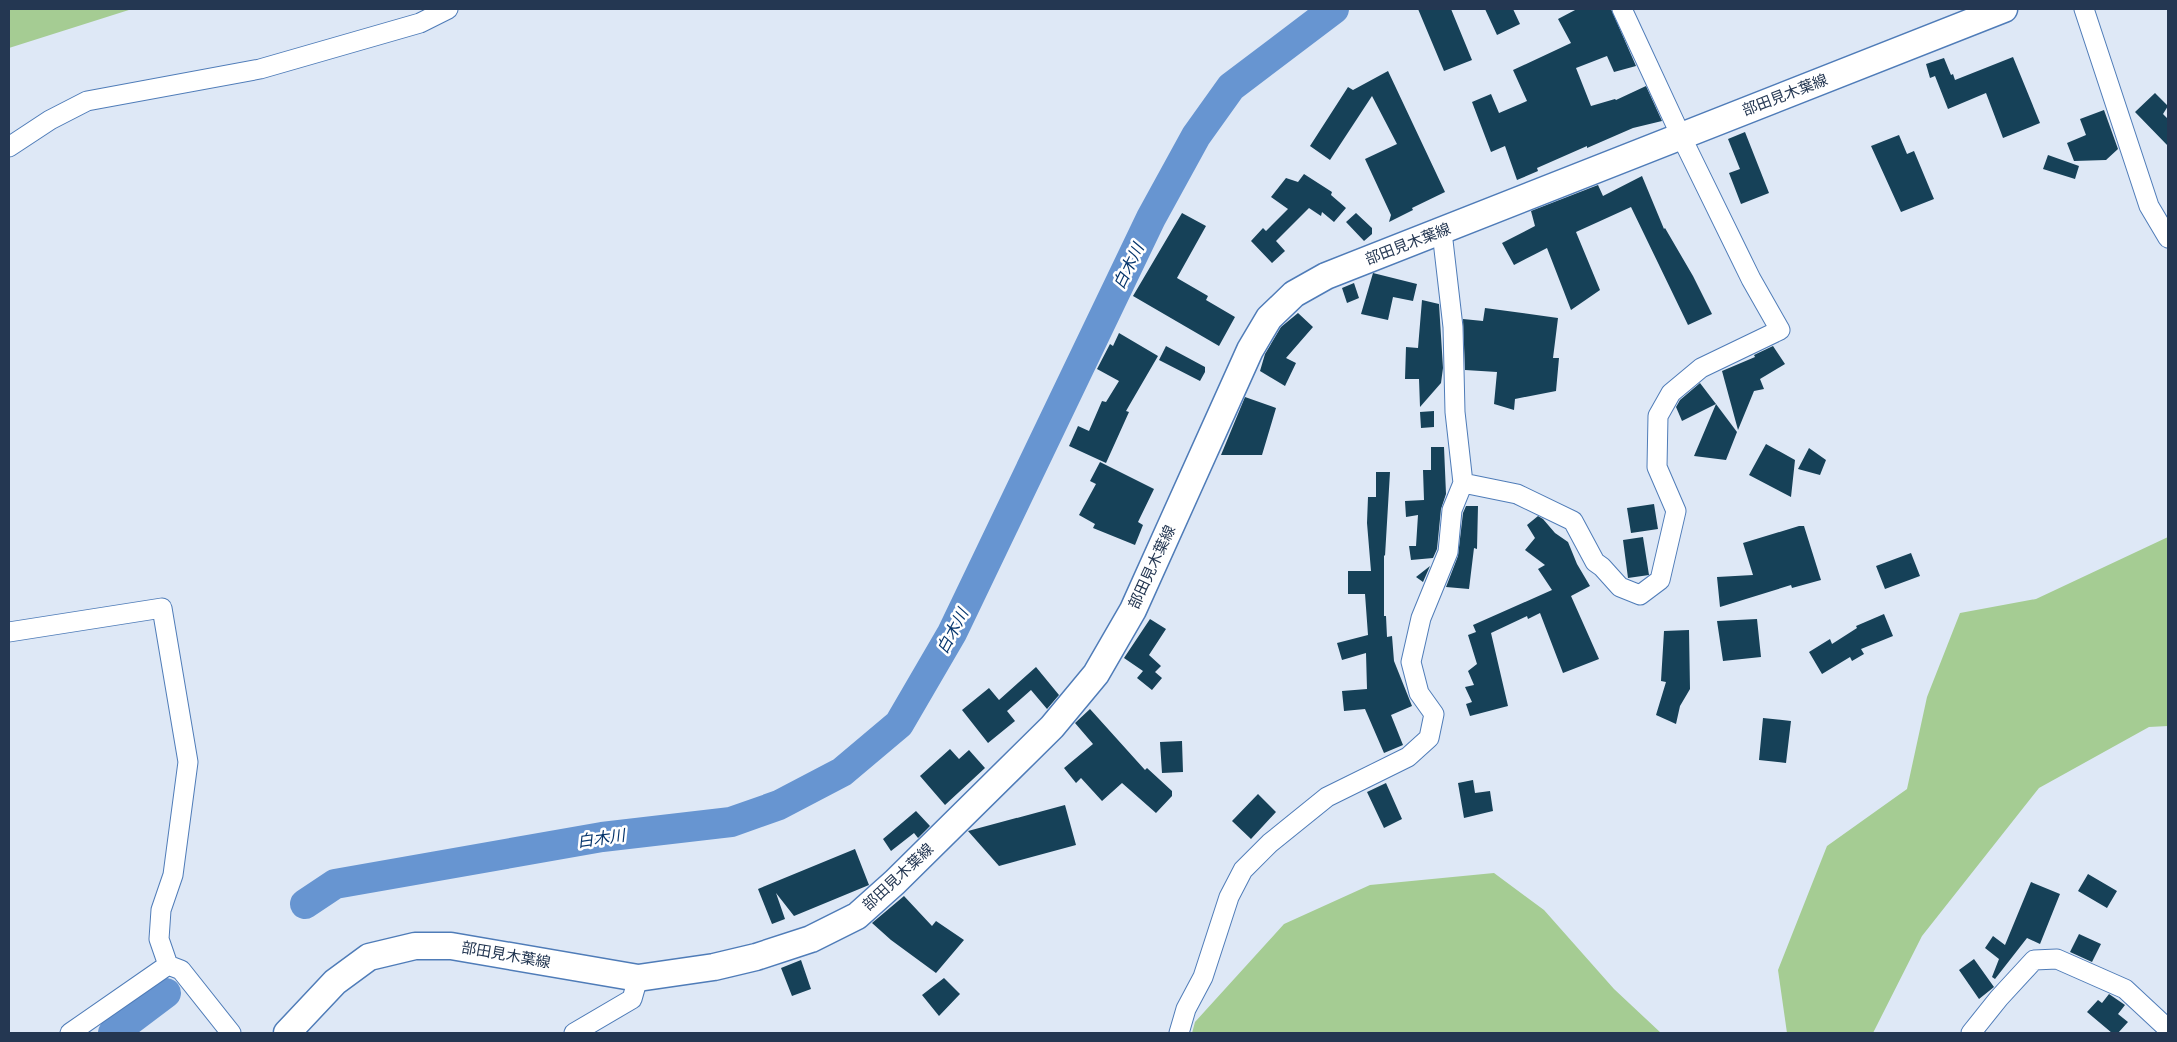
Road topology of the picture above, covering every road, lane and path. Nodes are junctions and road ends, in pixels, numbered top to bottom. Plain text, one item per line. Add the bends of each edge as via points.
1 (448, 9) edge
2 (1622, 9) edge
3 (2004, 9) edge
4 (2084, 9) edge
5 (1681, 136) junction
6 (9, 147) edge
7 (1442, 232) junction
8 (2168, 238) edge
9 (1463, 483) junction
10 (9, 632) edge
11 (168, 965) junction
12 (638, 978) junction
13 (2168, 1029) edge
14 (70, 1033) edge
15 (231, 1033) edge
16 (287, 1033) edge
17 (574, 1033) edge
18 (1179, 1033) edge
19 (1971, 1033) edge

1 - 6 street via 420,23 260,69 87,100
2 - 5 street
3 - 5 main road, 部田見木葉線
4 - 8 street via 2148,206
5 - 7 main road, 部田見木葉線
5 - 9 street via 1762,302 1780,330 1702,368 1672,393 1658,416 1657,467 1676,511 1660,580 1640,595 1620,587 1595,562 1573,521 1517,494
7 - 9 street via 1453,326 1455,412
7 - 12 main road, 部田見木葉線 via 1326,276 1294,294 1269,318 1250,350 1133,610 1096,674 1052,727 895,882 857,916 811,939 714,967
9 - 18 street via 1452,510 1448,552 1421,618 1410,662 1419,693 1434,714 1429,738 1408,757 1327,797 1270,843 1243,870 1229,897 1203,977 1186,1009
10 - 11 street via 158,608 164,612 188,762 173,875 161,910 159,940
11 - 14 street
11 - 15 street via 181,970
12 - 16 main road, 部田見木葉線 via 451,946 415,946 369,957 335,982
12 - 17 street via 632,999
13 - 19 street via 2125,989 2057,960 2034,960

